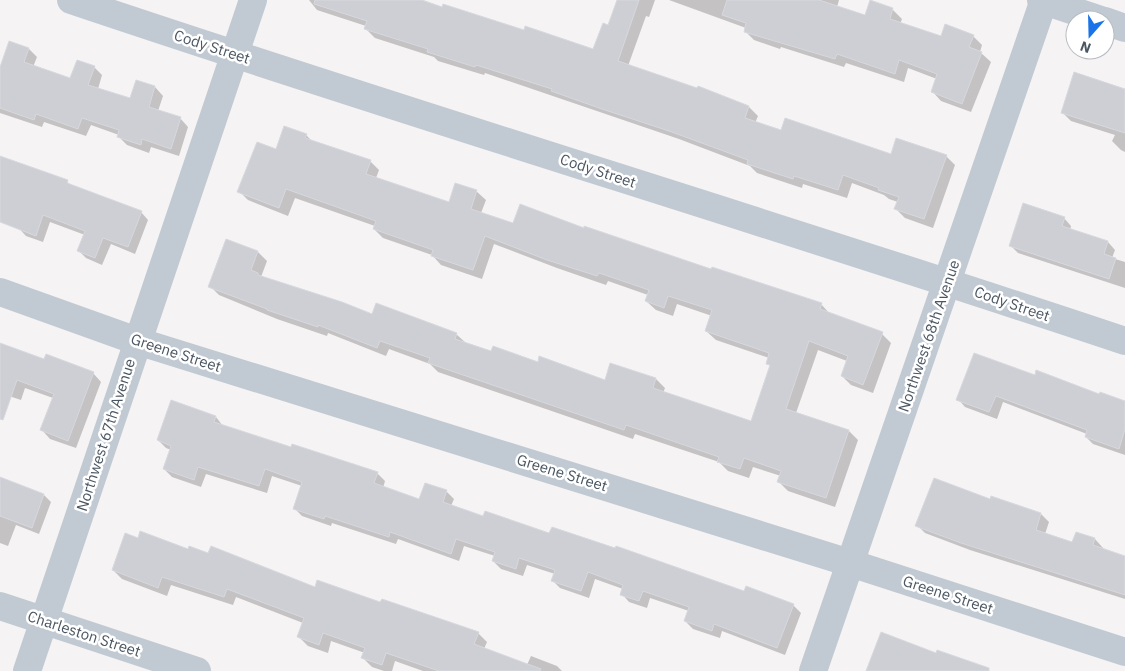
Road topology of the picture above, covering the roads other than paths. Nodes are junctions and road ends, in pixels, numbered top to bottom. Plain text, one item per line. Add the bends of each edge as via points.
1 (72, 0) edge
2 (253, 0) edge
3 (1043, 0) edge
4 (1072, 10) edge
5 (235, 55) junction
6 (947, 282) junction
7 (0, 292) edge
8 (137, 341) junction
9 (1125, 341) edge
10 (850, 563) junction
11 (0, 606) edge
12 (44, 621) junction
13 (1125, 652) edge
14 (27, 671) edge
15 (197, 671) edge
16 (813, 671) edge

1 - 5 street, Cody Street
2 - 5 street, Northwest 67th Avenue
3 - 4 street
3 - 6 street, Northwest 68th Avenue
5 - 6 street, Cody Street
5 - 8 street, Northwest 67th Avenue
6 - 9 street, Cody Street
6 - 10 street, Northwest 68th Avenue
7 - 8 street, Greene Street
8 - 10 street, Greene Street
8 - 12 street, Northwest 67th Avenue
10 - 13 street, Greene Street
10 - 16 street, Northwest 68th Avenue
11 - 12 street, Charleston Street
12 - 14 street, Northwest 67th Avenue
12 - 15 street, Charleston Street

